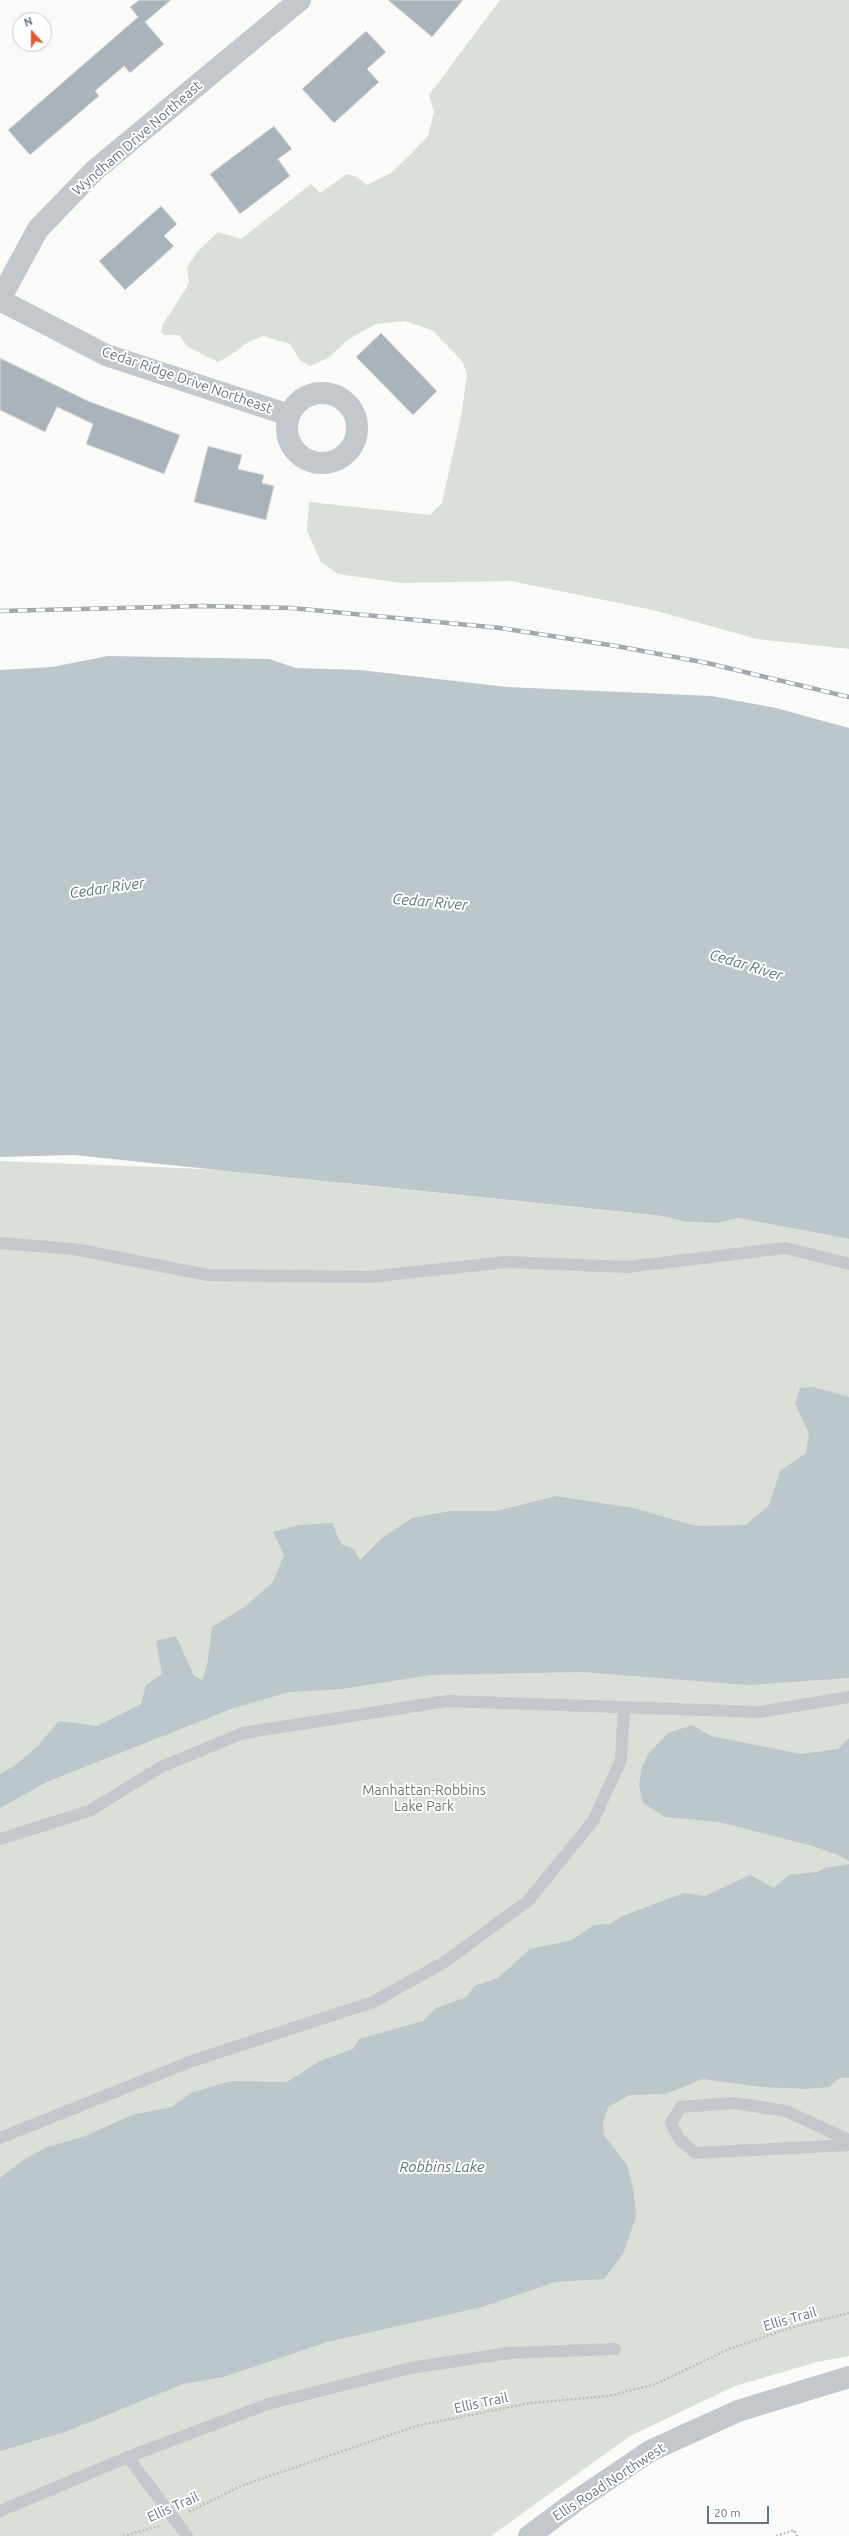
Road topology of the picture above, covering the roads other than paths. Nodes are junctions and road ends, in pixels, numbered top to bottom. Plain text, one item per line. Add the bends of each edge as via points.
1 (300, 0) edge
2 (0, 299) edge
3 (289, 415) dead end
4 (0, 1243) edge
5 (849, 1264) edge
6 (849, 1697) edge
7 (624, 1707) junction
8 (0, 1839) edge
9 (0, 2138) edge
10 (849, 2140) edge
11 (849, 2145) edge
12 (615, 2349) dead end
13 (849, 2377) edge
14 (128, 2457) junction
15 (0, 2511) edge
16 (187, 2536) edge
17 (529, 2536) edge

1 - 2 street, Wyndham Drive Northeast via 96,170 38,229
2 - 3 street, Cedar Ridge Drive Northeast via 106,354
4 - 5 lane via 74,1249 208,1275 369,1277 506,1262 627,1267 786,1248
6 - 7 lane via 759,1712
7 - 8 lane via 447,1702 243,1733 161,1767 89,1811
7 - 9 lane via 620,1760 593,1821 528,1901 443,1963 373,2002 192,2061
10 - 11 lane via 786,2111 734,2103 681,2107 671,2124 679,2139 695,2153
12 - 14 lane via 509,2353 410,2368 268,2404
13 - 17 street, Ellis Road Northwest via 738,2411 650,2451
14 - 15 lane
14 - 16 lane

